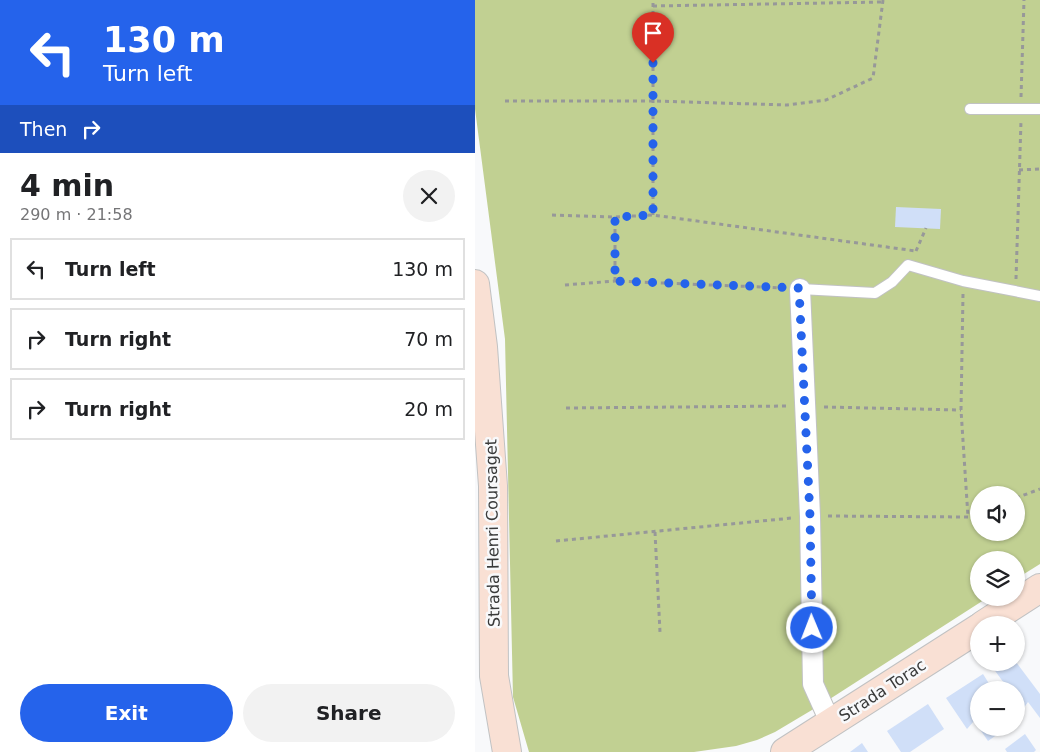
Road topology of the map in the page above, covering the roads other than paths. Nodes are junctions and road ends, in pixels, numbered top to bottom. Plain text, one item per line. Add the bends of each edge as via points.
1 (1040, 109) edge
2 (970, 110) dead end
3 (475, 284) edge
4 (799, 288) joint
5 (1040, 296) edge
6 (1039, 589) edge
7 (997, 616) edge
8 (970, 634) edge
9 (831, 724) junction
10 (507, 752) edge
11 (785, 752) edge

1 - 2 lane
3 - 10 street, Strada Henri Coursaget via 493,486 494,676
4 - 5 lane via 875,293 892,282 908,265 963,281
4 - 9 street via 810,516 813,684
6 - 7 street
8 - 9 street, Strada Torac
9 - 11 street, Strada Torac

